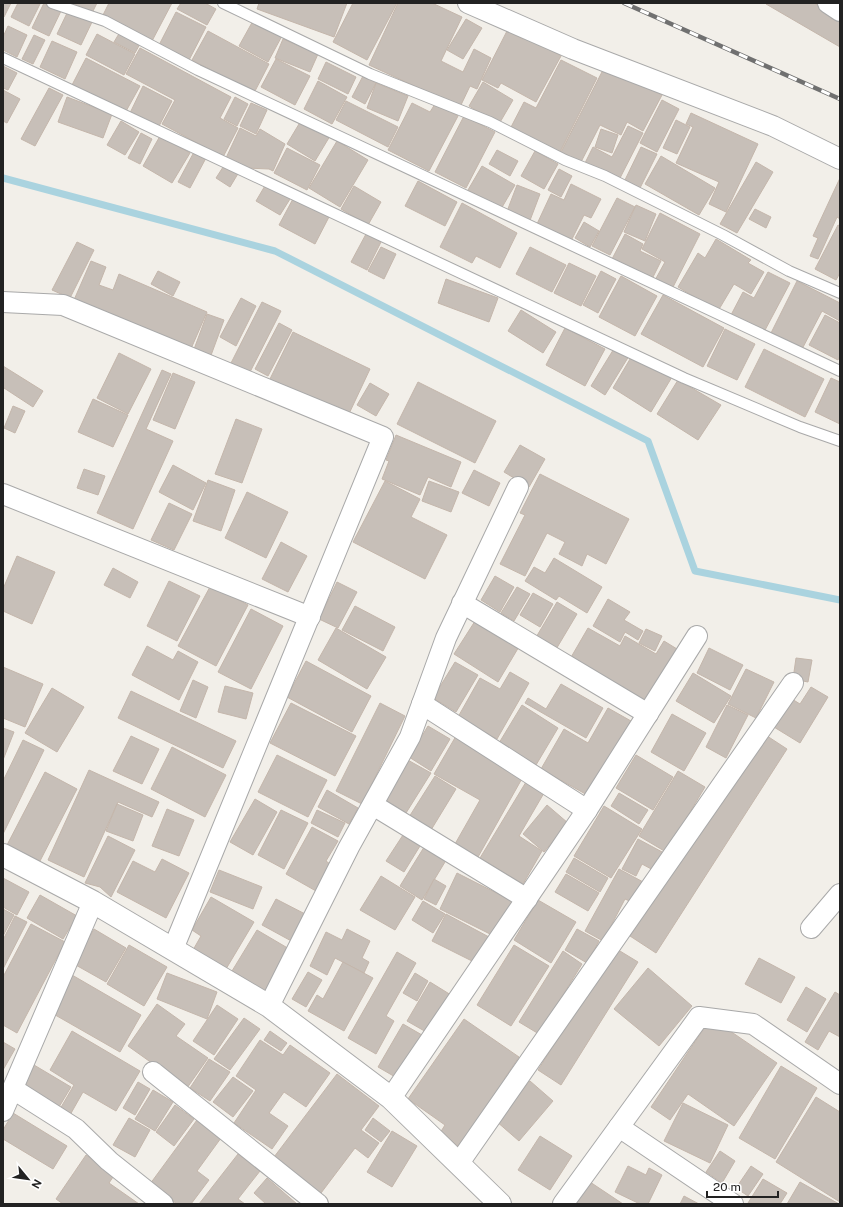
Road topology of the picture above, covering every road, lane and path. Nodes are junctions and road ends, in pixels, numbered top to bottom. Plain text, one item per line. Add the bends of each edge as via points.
1 (52, 3) edge
2 (223, 3) edge
3 (468, 3) edge
4 (828, 3) edge
5 (840, 11) edge
6 (3, 58) edge
7 (840, 159) edge
8 (840, 293) edge
9 (3, 302) edge
10 (840, 371) edge
11 (840, 441) edge
12 (518, 487) dead end
13 (3, 494) edge
14 (462, 603) junction
15 (310, 617) junction
16 (696, 636) dead end
17 (793, 683) dead end
18 (422, 704) junction
19 (648, 714) junction
20 (373, 805) junction
21 (587, 810) junction
22 (3, 855) edge
23 (840, 894) edge
24 (527, 899) junction
25 (93, 902) junction
26 (811, 928) dead end
27 (172, 949) junction
28 (268, 1006) junction
29 (153, 1072) dead end
30 (840, 1084) edge
31 (13, 1089) junction
32 (391, 1098) junction
33 (3, 1111) edge
34 (620, 1127) junction
35 (459, 1162) junction
36 (163, 1204) edge
37 (318, 1204) edge
38 (500, 1204) edge
39 (563, 1204) edge
40 (733, 1204) edge

1 - 10 lane via 105,21 198,70
2 - 8 lane via 370,74 490,122 565,160 605,176 789,271
3 - 7 street via 573,49 773,126
4 - 5 street
6 - 11 lane via 684,378
9 - 15 street via 63,305 383,437
12 - 14 street
13 - 15 street
14 - 18 street
14 - 19 street
15 - 27 street
16 - 19 street
17 - 35 street
18 - 20 street via 410,737
18 - 21 street
19 - 21 street
20 - 24 street
20 - 28 street
21 - 24 street
22 - 25 street
23 - 26 street
24 - 32 street
25 - 27 street
25 - 31 street
27 - 28 street
28 - 32 street
29 - 37 street
30 - 34 street via 753,1024 699,1017
31 - 33 street
31 - 36 street via 76,1129 109,1161
32 - 35 street
34 - 39 street
34 - 40 street
35 - 38 street

